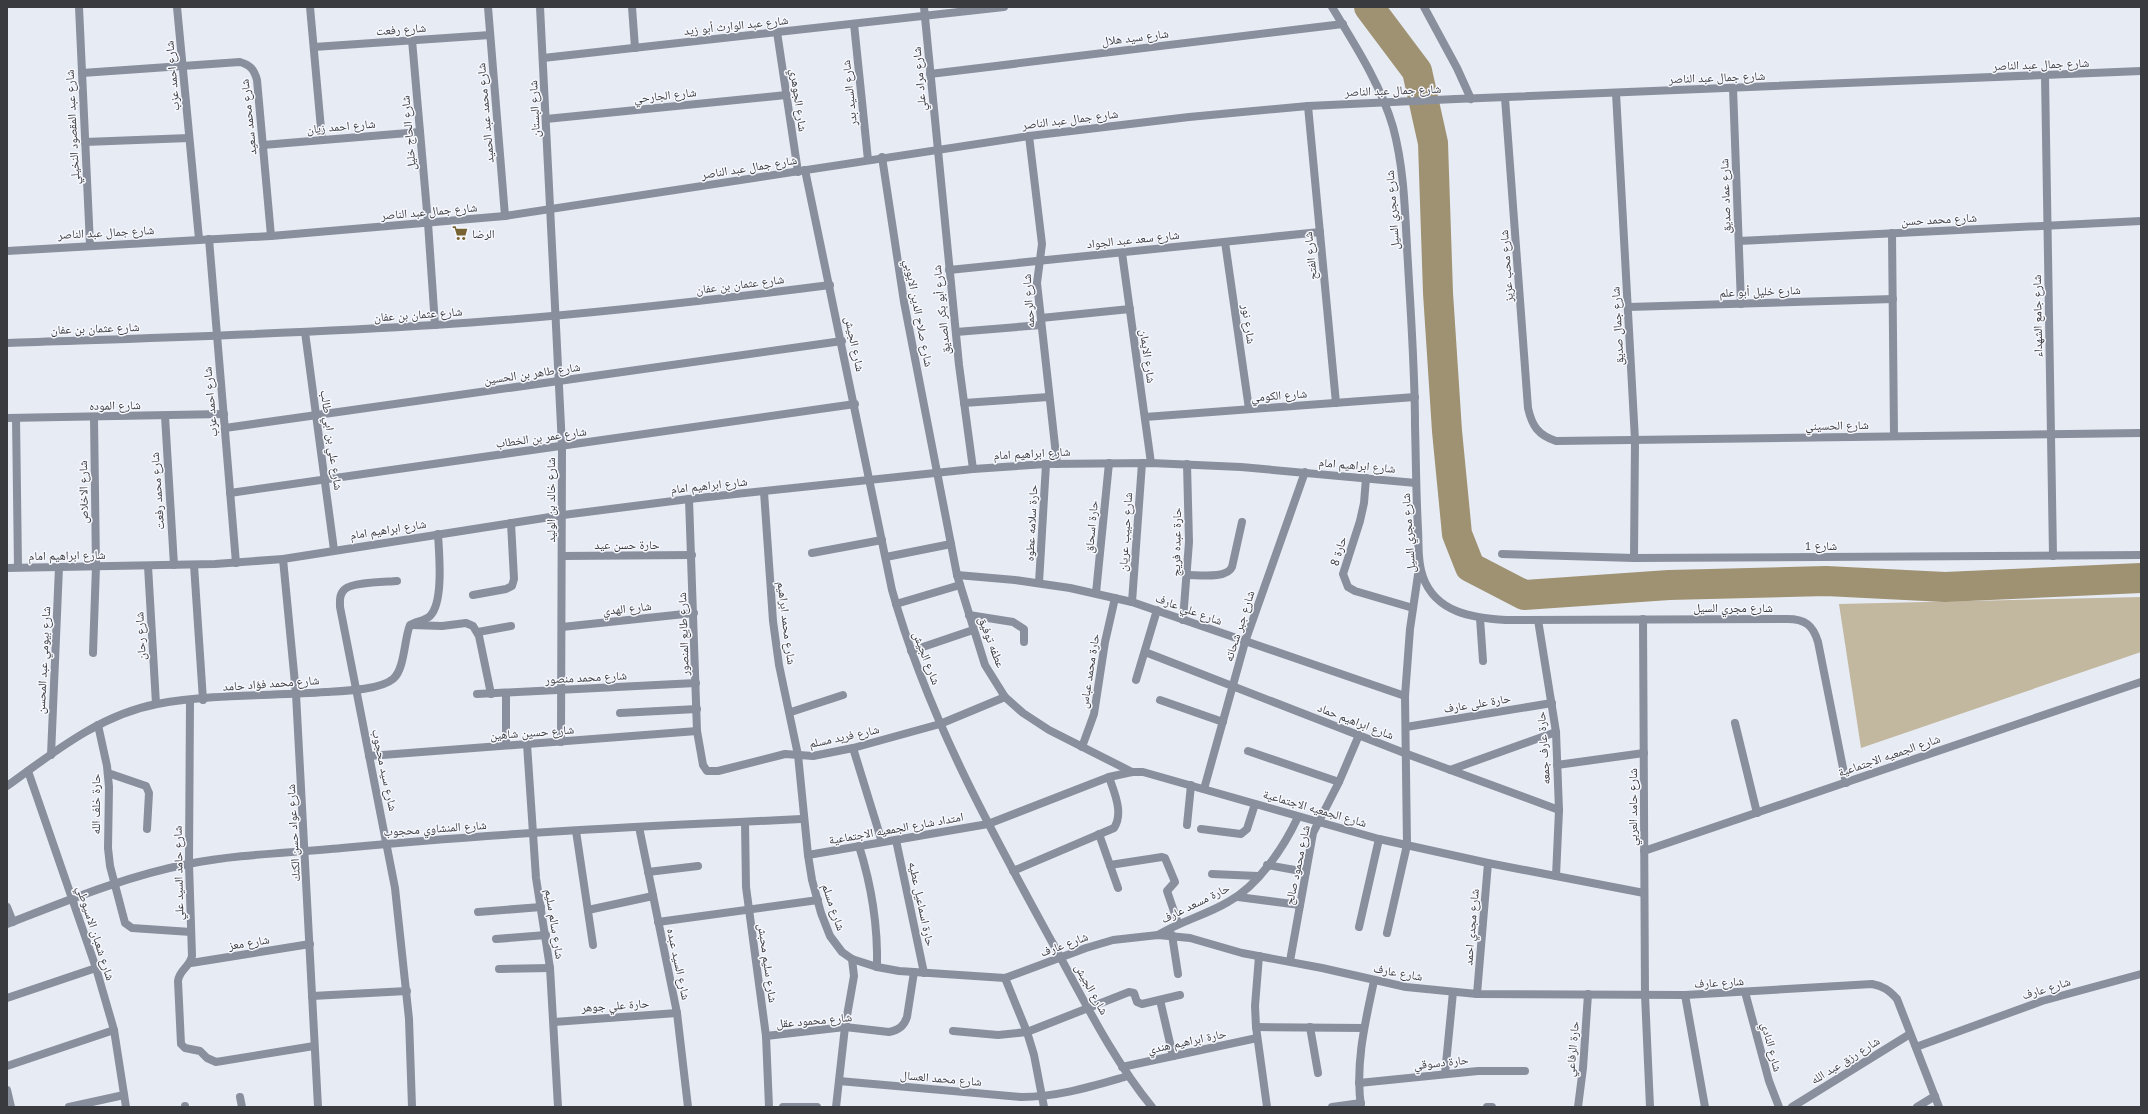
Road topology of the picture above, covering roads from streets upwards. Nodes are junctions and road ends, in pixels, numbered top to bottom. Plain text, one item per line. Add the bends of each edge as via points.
1 (79, 7) edge
2 (177, 7) edge
3 (310, 7) edge
4 (488, 7) edge
5 (540, 7) edge
6 (632, 7) edge
7 (924, 7) edge
8 (1004, 7) edge
9 (1332, 7) edge
10 (1424, 7) edge
11 (925, 16) junction
12 (854, 24) junction
13 (1342, 24) junction
14 (777, 32) junction
15 (490, 35) junction
16 (412, 40) junction
17 (314, 47) junction
18 (635, 48) junction
19 (543, 58) junction
20 (183, 66) junction
21 (2141, 71) edge
22 (82, 73) junction
23 (930, 74) junction
24 (2045, 76) junction
25 (1733, 88) junction
26 (1616, 93) junction
27 (786, 95) junction
28 (1505, 98) junction
29 (1471, 99) junction
30 (1384, 102) junction
31 (1308, 106) junction
32 (546, 119) junction
33 (420, 132) junction
34 (1029, 136) junction
35 (190, 138) junction
36 (322, 140) junction
37 (85, 142) junction
38 (263, 145) junction
39 (937, 149) junction
40 (882, 157) junction
41 (868, 160) junction
42 (802, 171) junction
43 (551, 210) junction
44 (506, 216) junction
45 (2141, 221) edge
46 (428, 223) junction
47 (2048, 226) junction
48 (1320, 232) junction
49 (1892, 233) junction
50 (271, 236) junction
51 (199, 239) junction
52 (209, 239) junction
53 (1739, 241) junction
54 (1225, 242) junction
55 (90, 245) junction
56 (7, 251) edge
57 (1122, 252) junction
58 (1039, 261) junction
59 (949, 270) junction
60 (830, 285) junction
61 (1893, 299) junction
62 (1741, 304) junction
63 (1628, 307) junction
64 (1130, 309) junction
65 (556, 316) junction
66 (1041, 321) junction
67 (435, 325) junction
68 (305, 332) junction
69 (956, 332) junction
70 (216, 335) junction
71 (842, 341) junction
72 (7, 343) edge
73 (560, 381) junction
74 (1050, 397) junction
75 (1415, 397) junction
76 (964, 402) junction
77 (1336, 403) junction
78 (855, 404) junction
79 (1248, 410) junction
80 (224, 414) junction
81 (317, 415) junction
82 (165, 416) junction
83 (94, 417) junction
84 (1145, 417) junction
85 (11, 418) edge
86 (225, 428) junction
87 (1537, 431) joint
88 (2141, 433) edge
89 (2051, 434) junction
90 (1894, 436) junction
91 (1635, 440) junction
92 (562, 446) junction
93 (1109, 463) junction
94 (1142, 463) junction
95 (1151, 463) junction
96 (1046, 464) junction
97 (1057, 464) junction
98 (1187, 464) junction
99 (973, 469) junction
100 (1305, 472) junction
101 (936, 473) junction
102 (1366, 478) junction
103 (326, 479) junction
104 (870, 481) junction
105 (1416, 483) junction
106 (764, 492) junction
107 (230, 493) junction
108 (689, 499) junction
109 (563, 515) junction
110 (1242, 522) dead end
111 (511, 523) junction
112 (438, 534) junction
113 (882, 540) junction
114 (951, 544) junction
115 (334, 550) junction
116 (812, 553) dead end
117 (1502, 554) dead end
118 (692, 555) junction
119 (2141, 555) edge
120 (562, 556) junction
121 (2052, 556) junction
122 (886, 557) junction
123 (1634, 558) junction
124 (283, 559) junction
125 (1420, 562) junction
126 (236, 563) junction
127 (174, 565) junction
128 (194, 565) junction
129 (96, 566) junction
130 (148, 566) junction
131 (59, 567) junction
132 (7, 568) edge
133 (18, 568) junction
134 (957, 575) junction
135 (1187, 575) junction
136 (398, 581) dead end
137 (1039, 583) junction
138 (960, 585) junction
139 (1096, 593) junction
140 (473, 595) dead end
141 (1115, 598) junction
142 (1132, 602) junction
143 (896, 604) junction
144 (1413, 608) junction
145 (1158, 610) junction
146 (694, 613) junction
147 (969, 615) junction
148 (1480, 618) junction
149 (1643, 619) junction
150 (1183, 620) junction
151 (1538, 620) junction
152 (410, 625) junction
153 (510, 626) dead end
154 (562, 626) junction
155 (973, 630) junction
156 (478, 632) junction
157 (1024, 642) dead end
158 (1245, 642) junction
159 (911, 651) junction
160 (1145, 652) junction
161 (93, 653) dead end
162 (1483, 661) dead end
163 (1136, 680) dead end
164 (2141, 682) edge
165 (696, 683) junction
166 (1233, 686) junction
167 (356, 689) junction
168 (561, 690) junction
169 (506, 693) junction
170 (296, 694) junction
171 (477, 694) dead end
172 (491, 694) junction
173 (843, 695) dead end
174 (1405, 696) junction
175 (1005, 697) junction
176 (190, 700) junction
177 (203, 700) junction
178 (1160, 700) dead end
179 (1552, 703) junction
180 (156, 704) junction
181 (697, 709) junction
182 (790, 712) junction
183 (620, 713) dead end
184 (1223, 722) junction
185 (1735, 723) dead end
186 (940, 724) junction
187 (98, 725) junction
188 (1406, 727) junction
189 (697, 731) junction
190 (1556, 732) junction
191 (1359, 735) junction
192 (561, 742) junction
193 (527, 744) junction
194 (506, 746) junction
195 (1082, 747) junction
196 (853, 748) junction
197 (1248, 751) dead end
198 (1644, 753) junction
199 (1406, 754) junction
200 (51, 755) junction
201 (798, 755) junction
202 (369, 756) junction
203 (1557, 765) junction
204 (705, 768) joint
205 (1450, 770) junction
206 (28, 771) junction
207 (1132, 772) junction
208 (108, 773) junction
209 (1109, 776) junction
210 (1339, 782) junction
211 (1846, 783) junction
212 (1191, 785) junction
213 (7, 786) edge
214 (1204, 789) junction
215 (1255, 804) junction
216 (1559, 810) junction
217 (1757, 813) junction
218 (1298, 817) junction
219 (804, 819) junction
220 (745, 822) junction
221 (1318, 822) junction
222 (988, 824) junction
223 (1187, 825) dead end
224 (639, 827) junction
225 (147, 829) dead end
226 (1201, 829) dead end
227 (576, 831) junction
228 (532, 834) junction
229 (1099, 834) junction
230 (1379, 839) junction
231 (896, 840) junction
232 (882, 842) junction
233 (387, 843) junction
234 (1407, 845) junction
235 (859, 846) junction
236 (306, 851) junction
237 (1644, 851) junction
238 (808, 855) junction
239 (1488, 863) junction
240 (189, 864) junction
241 (1110, 865) junction
242 (1267, 865) junction
243 (698, 866) dead end
244 (1013, 871) junction
245 (648, 872) junction
246 (1306, 872) junction
247 (1212, 874) dead end
248 (1258, 876) junction
249 (1556, 876) junction
250 (113, 884) junction
251 (1118, 888) dead end
252 (1644, 893) junction
253 (653, 896) junction
254 (1238, 897) junction
255 (73, 899) junction
256 (818, 900) junction
257 (1300, 905) junction
258 (7, 907) edge
259 (541, 907) junction
260 (588, 910) junction
261 (748, 910) junction
262 (478, 912) dead end
263 (658, 922) junction
264 (10, 923) edge
265 (1178, 923) junction
266 (1359, 927) dead end
267 (191, 932) junction
268 (1387, 933) dead end
269 (1158, 934) junction
270 (546, 935) junction
271 (1172, 935) junction
272 (496, 939) dead end
273 (310, 944) junction
274 (593, 945) dead end
275 (1259, 956) junction
276 (1061, 957) junction
277 (852, 959) junction
278 (1290, 961) junction
279 (191, 963) junction
280 (877, 967) junction
281 (96, 968) junction
282 (550, 968) junction
283 (499, 969) dead end
284 (914, 972) junction
285 (924, 973) junction
286 (1178, 974) dead end
287 (2141, 974) edge
288 (1005, 978) junction
289 (1374, 981) junction
290 (407, 990) junction
291 (1453, 992) junction
292 (1746, 992) junction
293 (1477, 994) junction
294 (1588, 994) junction
295 (1180, 995) dead end
296 (1645, 995) junction
297 (1685, 995) junction
298 (312, 996) junction
299 (7, 998) edge
300 (1160, 1000) junction
301 (1088, 1007) junction
302 (677, 1013) junction
303 (554, 1022) junction
304 (845, 1027) junction
305 (1256, 1027) junction
306 (1310, 1027) junction
307 (1364, 1028) junction
308 (114, 1030) junction
309 (953, 1031) dead end
310 (1027, 1032) junction
311 (1910, 1034) junction
312 (766, 1036) junction
313 (1257, 1038) junction
314 (314, 1046) junction
315 (1916, 1047) junction
316 (1173, 1056) junction
317 (7, 1066) edge
318 (1122, 1067) junction
319 (1525, 1071) dead end
320 (1318, 1073) dead end
321 (1445, 1074) junction
322 (1128, 1076) junction
323 (839, 1082) junction
324 (1359, 1083) junction
325 (7, 1090) edge
326 (124, 1094) junction
327 (1935, 1096) junction
328 (240, 1097) dead end
329 (1042, 1097) junction
330 (1361, 1105) edge
331 (11, 1107) edge
332 (69, 1107) edge
333 (126, 1107) edge
334 (242, 1107) edge
335 (318, 1107) edge
336 (412, 1107) edge
337 (558, 1107) edge
338 (688, 1107) edge
339 (770, 1107) edge
340 (783, 1107) edge
341 (817, 1107) edge
342 (836, 1107) edge
343 (1044, 1107) edge
344 (1152, 1107) edge
345 (1267, 1107) edge
346 (1332, 1107) edge
347 (1487, 1107) edge
348 (1492, 1107) edge
349 (1578, 1107) edge
350 (1650, 1107) edge
351 (1705, 1107) edge
352 (1779, 1107) edge
353 (1792, 1107) edge
354 (1917, 1107) edge
355 (1939, 1107) edge

1 - 22 street, شارع عبد المقصود النخيلي
2 - 20 street, شارع احمد عزب
3 - 17 street
4 - 15 street, شارع محمد عبد الحميد
5 - 19 street, شارع البستان
6 - 18 street
7 - 11 street, شارع مراد علي
8 - 11 street, شارع عبد الوارث أبو زيد
9 - 13 street, شارع مجري السيل
10 - 29 street
11 - 12 street, شارع عبد الوارث أبو زيد
11 - 23 street, شارع مراد علي
12 - 14 street, شارع عبد الوارث أبو زيد
12 - 41 street, شارع السيد بدر
13 - 23 street, شارع سيد هلال
13 - 30 street, شارع مجري السيل
14 - 18 street, شارع عبد الوارث أبو زيد
14 - 27 street, شارع الجوهري
15 - 16 street, شارع رفعت
15 - 44 street, شارع محمد عبد الحميد
16 - 17 street, شارع رفعت
16 - 33 street, شارع الحاج خليل
17 - 36 street
18 - 19 street, شارع عبد الوارث أبو زيد
19 - 32 street, شارع البستان
20 - 22 street
20 - 35 street, شارع احمد عزب
20 - 38 street, شارع محمد سعيد via 240,62 255,71
21 - 24 street, شارع جمال عبد الناصر
22 - 37 street, شارع عبد المقصود النخيلي
23 - 39 street, شارع مراد علي
24 - 25 street, شارع جمال عبد الناصر
24 - 47 street, شارع جامع الشهداء
25 - 26 street, شارع جمال عبد الناصر
25 - 53 street, شارع عماد صديق
26 - 28 street, شارع جمال عبد الناصر
26 - 63 street, شارع جمال صديق
27 - 32 street, شارع الجارحي
27 - 42 street, شارع الجوهري
28 - 29 street, شارع جمال عبد الناصر
28 - 87 street, شارع محب عزيز via 1528,408 1531,423
29 - 30 street, شارع جمال عبد الناصر
30 - 31 street, شارع جمال عبد الناصر
30 - 75 street, شارع مجري السيل via 1399,151 1403,188
31 - 34 street, شارع جمال عبد الناصر
31 - 48 street, شارع الفتح
32 - 43 street, شارع البستان
33 - 36 street, شارع احمد زيان
33 - 46 street, شارع الحاج خليل
34 - 39 street, شارع جمال عبد الناصر
34 - 58 street, شارع الرحمه via 1042,244
35 - 37 street
35 - 51 street, شارع احمد عزب
36 - 38 street, شارع احمد زيان
37 - 55 street, شارع عبد المقصود النخيلي
38 - 50 street, شارع محمد سعيد
39 - 40 street, شارع جمال عبد الناصر
39 - 59 street, شارع أبو بكر الصديق
40 - 41 street, شارع جمال عبد الناصر
40 - 101 street, شارع صلاح الدين الايوبي via 904,302
41 - 42 street, شارع جمال عبد الناصر
42 - 43 street, شارع جمال عبد الناصر
42 - 60 street, شارع الجيش
43 - 44 street, شارع جمال عبد الناصر
43 - 65 street, شارع خالد بن الوليد
44 - 46 street, شارع جمال عبد الناصر
45 - 47 street, شارع محمد حسن
46 - 50 street, شارع جمال عبد الناصر
46 - 67 street, شارع الحاج خليل
47 - 49 street, شارع محمد حسن
47 - 89 street, شارع جامع الشهداء
48 - 54 street, شارع سعد عبد الجواد
48 - 77 street, شارع الفتح
49 - 53 street, شارع محمد حسن
49 - 61 street
50 - 52 street, شارع جمال عبد الناصر
51 - 52 street, شارع جمال عبد الناصر
51 - 55 street, شارع جمال عبد الناصر
52 - 70 street, شارع احمد عزب
53 - 62 street, شارع عماد صديق
54 - 57 street, شارع سعد عبد الجواد
54 - 79 street, شارع نور
55 - 56 street, شارع جمال عبد الناصر
57 - 58 street, شارع سعد عبد الجواد
57 - 64 street, شارع الايمان
58 - 59 street, شارع سعد عبد الجواد
58 - 66 street, شارع الرحمه via 1037,283
59 - 69 street, شارع أبو بكر الصديق
60 - 65 street, شارع عثمان بن عفان
60 - 71 street, شارع الجيش
61 - 62 street, شارع خليل أبو علم
61 - 90 street
62 - 63 street, شارع خليل أبو علم
63 - 91 street, شارع جمال صديق
64 - 66 street
64 - 84 street, شارع الايمان
65 - 67 street, شارع عثمان بن عفان
65 - 73 street, شارع خالد بن الوليد
66 - 69 street
66 - 74 street, شارع الرحمه
67 - 68 street, شارع عثمان بن عفان
68 - 70 street, شارع عثمان بن عفان
68 - 81 street, شارع علي بن ابي طالب
69 - 76 street, شارع أبو بكر الصديق
70 - 72 street, شارع عثمان بن عفان
70 - 80 street, شارع احمد عزب
71 - 73 street, شارع طاهر بن الحسين
71 - 78 street, شارع الجيش
73 - 81 street, شارع طاهر بن الحسين
73 - 92 street, شارع خالد بن الوليد
74 - 76 street
74 - 97 street, شارع الرحمه
75 - 77 street, شارع الكومي
75 - 105 street, شارع مجري السيل
76 - 99 street, شارع أبو بكر الصديق
77 - 79 street, شارع الكومي
78 - 92 street, شارع عمر بن الخطاب
78 - 104 street, شارع الجيش
79 - 84 street, شارع الكومي
80 - 82 street, شارع الموده
80 - 86 street, شارع احمد عزب
81 - 86 street, شارع طاهر بن الحسين
81 - 103 street, شارع علي بن ابي طالب
82 - 83 street, شارع الموده
82 - 127 street, شارع محمد رفعت
83 - 85 street, شارع الموده
83 - 129 street, شارع الاخلاص
84 - 95 street, شارع الايمان
85 - 133 street
86 - 107 street, شارع احمد عزب
87 - 91 street, شارع الحسيني via 1544,437 1556,441
88 - 89 street, شارع الحسيني
89 - 90 street, شارع الحسيني
89 - 121 street, شارع جامع الشهداء
90 - 91 street, شارع الحسيني
91 - 123 street, شارع جمال صديق
92 - 103 street, شارع عمر بن الخطاب
92 - 109 street, شارع خالد بن الوليد
93 - 94 street, شارع ابراهيم امام
93 - 97 street, شارع ابراهيم امام
93 - 139 street, حارة اسحاق
94 - 95 street, شارع ابراهيم امام
94 - 142 street, شارع حبيب عريان
95 - 98 street, شارع ابراهيم امام
96 - 97 street, شارع ابراهيم امام
96 - 99 street, شارع ابراهيم امام
96 - 137 street, حارة سلامه عطوه
98 - 100 street, شارع ابراهيم امام
98 - 135 street, حارة عبده فريج
99 - 101 street, شارع ابراهيم امام
100 - 102 street, شارع ابراهيم امام
100 - 158 street, شارع جبر شحاته
101 - 104 street, شارع ابراهيم امام
101 - 114 street, عطفه توفيق
102 - 105 street, شارع ابراهيم امام
102 - 144 street, حارة 8 via 1364,503 1345,568 1344,581 1355,591
103 - 107 street, شارع عمر بن الخطاب
103 - 115 street, شارع علي بن ابي طالب
104 - 106 street, شارع ابراهيم امام
104 - 113 street, شارع الجيش
105 - 125 street, شارع مجري السيل
106 - 108 street, شارع ابراهيم امام
106 - 182 street, شارع محمد ابراهيم via 773,621
107 - 126 street, شارع احمد عزب
108 - 109 street, شارع ابراهيم امام
108 - 118 street, شارع طايع المنصور
109 - 111 street, شارع ابراهيم امام
109 - 120 street, شارع خالد بن الوليد
110 - 135 street via 1229,572
111 - 112 street, شارع ابراهيم امام
111 - 140 street via 514,579 512,586
112 - 115 street, شارع ابراهيم امام
112 - 152 street via 439,579 434,610 428,618
113 - 116 street
113 - 122 street, شارع الجيش
114 - 122 street
114 - 134 street, عطفه توفيق
115 - 124 street, شارع ابراهيم امام
117 - 123 street, شارع 1
118 - 120 street, حارة حسن عيد
118 - 146 street, شارع طايع المنصور
119 - 121 street, شارع 1
120 - 154 street, شارع خالد بن الوليد
121 - 123 street, شارع 1
122 - 143 street, شارع الجيش
124 - 126 street, شارع ابراهيم امام
124 - 170 street, شارع عواد حسن الكنك
125 - 144 street
125 - 148 street, شارع مجري السيل via 1423,577 1430,591 1442,603 1459,614
126 - 128 street, شارع ابراهيم امام
127 - 128 street, شارع ابراهيم امام
127 - 130 street, شارع ابراهيم امام
128 - 177 street
129 - 130 street, شارع ابراهيم امام
129 - 131 street, شارع ابراهيم امام
129 - 161 street, شارع الاخلاص
130 - 180 street, شارع رحان
131 - 133 street, شارع ابراهيم امام
131 - 200 street, شارع بيومي عبد المحسن
132 - 133 street, شارع ابراهيم امام
134 - 137 street, شارع علي عارف
134 - 138 street, عطفه توفيق
135 - 150 street, حارة عبده فريج
136 - 167 street, شارع سيد محجوب via 354,585 345,589 340,597
137 - 139 street, شارع علي عارف
138 - 143 street
138 - 147 street, عطفه توفيق
139 - 141 street, شارع علي عارف
141 - 142 street, شارع علي عارف
141 - 195 street, حارة محمد عباس via 1105,642 1094,714
142 - 145 street, شارع علي عارف
143 - 159 street, شارع الجيش
144 - 174 street
145 - 150 street, شارع علي عارف
145 - 160 street
146 - 154 street, شارع الهدي
146 - 165 street, شارع طايع المنصور
147 - 155 street, عطفه توفيق
147 - 157 street via 1018,623 1024,629
148 - 151 street, شارع مجري السيل
148 - 162 street
149 - 151 street, شارع مجري السيل
149 - 198 street, شارع حامد العربي
149 - 211 street, شارع مجري السيل via 1799,619 1808,623 1815,631 1818,642
150 - 158 street, شارع علي عارف
151 - 179 street, حارة عارف جمعه
152 - 156 street via 466,624 473,626
152 - 167 street, شارع محمد فؤاد حامد via 398,674 388,682
153 - 156 street
154 - 168 street, شارع خالد بن الوليد
155 - 159 street
155 - 175 street, عطفه توفيق via 985,664
156 - 172 street
158 - 166 street, شارع جبر شحاته
158 - 174 street, شارع علي عارف
159 - 186 street, شارع الجيش
160 - 163 street
160 - 166 street, شارع ابراهيم حماد
164 - 211 street, شارع الجمعيه الاجتماعية
165 - 168 street, شارع محمد منصور
165 - 181 street, شارع طايع المنصور
166 - 184 street, شارع جبر شحاته
166 - 191 street, شارع ابراهيم حماد
167 - 170 street, شارع محمد فؤاد حامد
167 - 202 street, شارع سيد محجوب
168 - 169 street, شارع محمد منصور
168 - 192 street, شارع خالد بن الوليد
169 - 172 street, شارع محمد منصور
169 - 194 street
170 - 177 street, شارع محمد فؤاد حامد
170 - 236 street, شارع عواد حسن الكنك
171 - 172 street, شارع محمد منصور
173 - 182 street
174 - 188 street
175 - 186 street, شارع فريد مسلم
175 - 195 street, عطفه توفيق via 1049,730
176 - 177 street, شارع محمد فؤاد حامد
176 - 180 street, شارع محمد فؤاد حامد
176 - 240 street, شارع حامد السيد علي
178 - 184 street
179 - 188 street, حارة على عارف
179 - 190 street, حارة عارف جمعه
180 - 187 street, شارع محمد فؤاد حامد via 122,714
181 - 183 street
181 - 189 street, شارع طايع المنصور
182 - 201 street, شارع محمد ابراهيم
184 - 214 street, شارع جبر شحاته
185 - 217 street
186 - 196 street, شارع فريد مسلم
186 - 222 street, شارع الجيش
187 - 200 street, شارع محمد فؤاد حامد
187 - 208 street, حارة خلف الله
188 - 199 street
189 - 192 street, شارع حسين شاهين
189 - 204 street, شارع طايع المنصور
190 - 203 street, حارة عارف جمعه
190 - 205 street
191 - 199 street, شارع ابراهيم حماد
191 - 210 street, شارع محمود صالح
192 - 193 street, شارع حسين شاهين
193 - 194 street, شارع حسين شاهين
193 - 228 street, شارع سالم سليم
194 - 202 street, شارع حسين شاهين
195 - 207 street, عطفه توفيق
196 - 201 street, شارع فريد مسلم via 813,756
196 - 232 street
197 - 210 street
198 - 203 street
198 - 237 street, شارع حامد العربي
199 - 205 street, شارع ابراهيم حماد
199 - 234 street
200 - 206 street, شارع محمد فؤاد حامد
201 - 204 street, شارع فريد مسلم via 778,755 718,771 707,771
201 - 219 street, شارع مسلم
202 - 233 street, شارع سيد محجوب
203 - 216 street, حارة عارف جمعه
205 - 216 street, شارع ابراهيم حماد
206 - 213 street, شارع محمد فؤاد حامد
206 - 255 street, شارع شعبان الاسيوطي
207 - 209 street, شارع الجمعيه الاجتماعية
207 - 212 street, شارع الجمعيه الاجتماعية via 1154,773
208 - 225 street via 146,786 149,793
208 - 250 street, حارة خلف الله via 108,848
209 - 222 street, شارع الجمعيه الاجتماعية
209 - 229 street via 1119,818 1114,828
210 - 221 street, شارع محمود صالح
211 - 217 street, شارع الجمعيه الاجتماعية
212 - 214 street, شارع الجمعيه الاجتماعية
212 - 223 street
214 - 215 street, شارع الجمعيه الاجتماعية
215 - 218 street, شارع الجمعيه الاجتماعية
215 - 226 street via 1247,829 1241,834
216 - 249 street, حارة عارف جمعه
217 - 237 street, شارع الجمعيه الاجتماعية
218 - 221 street, شارع الجمعيه الاجتماعية
218 - 242 street, حارة مسعد عارف via 1281,849
219 - 220 street, شارع المنشاوي محجوب
219 - 238 street, شارع مسلم
220 - 224 street, شارع المنشاوي محجوب
220 - 261 street, شارع سليم محبش
221 - 230 street, شارع الجمعيه الاجتماعية
221 - 246 street, شارع محمود صالح via 1313,833
222 - 231 street, امتداد شارع الجمعيه الاجتماعية
222 - 244 street, شارع الجيش
224 - 227 street, شارع المنشاوي محجوب
224 - 245 street, شارع السيد عبده
227 - 228 street, شارع المنشاوي محجوب
227 - 260 street
228 - 233 street, شارع المنشاوي محجوب
228 - 259 street, شارع سالم سليم
229 - 241 street
229 - 244 street
230 - 234 street, شارع الجمعيه الاجتماعية
230 - 266 street
231 - 232 street, امتداد شارع الجمعيه الاجتماعية
231 - 285 street, حارة اسماعيل عطيه
232 - 235 street, امتداد شارع الجمعيه الاجتماعية
233 - 236 street, شارع المنشاوي محجوب
233 - 290 street, شارع سيد محجوب
234 - 239 street, شارع الجمعيه الاجتماعية
234 - 268 street
235 - 238 street, امتداد شارع الجمعيه الاجتماعية
235 - 280 street via 875,906
236 - 240 street, شارع المنشاوي محجوب
236 - 273 street, شارع عواد حسن الكنك
237 - 252 street, شارع حامد العربي
238 - 256 street, شارع مسلم
239 - 249 street, شارع الجمعيه الاجتماعية
239 - 293 street, شارع مجدي احمد
240 - 250 street, شارع المنشاوي محجوب
240 - 267 street, شارع حامد السيد علي
241 - 251 street
241 - 265 street via 1165,858 1175,881 1167,891
242 - 246 street
242 - 248 street, حارة مسعد عارف
243 - 245 street
244 - 276 street, شارع الجيش
245 - 253 street, شارع السيد عبده
246 - 257 street, شارع محمود صالح
247 - 248 street
248 - 254 street, حارة مسعد عارف
249 - 252 street, شارع الجمعيه الاجتماعية
250 - 255 street, شارع المنشاوي محجوب
250 - 267 street, حارة خلف الله via 129,928
252 - 296 street, شارع حامد العربي
253 - 260 street
253 - 263 street, شارع السيد عبده
254 - 257 street
254 - 265 street, حارة مسعد عارف
255 - 264 street, شارع المنشاوي محجوب
255 - 281 street, شارع شعبان الاسيوطي
256 - 261 street
256 - 277 street, شارع مسلم via 830,936 842,952
257 - 278 street, شارع محمود صالح
258 - 264 street
259 - 262 street
259 - 270 street, شارع سالم سليم
260 - 274 street
261 - 263 street
261 - 312 street, شارع سليم محبش
263 - 302 street, شارع السيد عبده
265 - 269 street, حارة مسعد عارف
267 - 279 street, شارع حامد السيد علي
269 - 271 street, شارع عارف
269 - 276 street, شارع عارف via 1113,940
270 - 272 street
270 - 282 street, شارع سالم سليم
271 - 275 street, شارع عارف
271 - 286 street
273 - 279 street, شارع معز
273 - 298 street, شارع عواد حسن الكنك
275 - 278 street, شارع عارف
275 - 305 street
276 - 288 street, شارع عارف
276 - 301 street, شارع الجيش
277 - 280 street, شارع عارف
277 - 304 street via 854,976
278 - 289 street, شارع عارف
279 - 314 street via 181,972 178,981 181,1041 185,1048 200,1051 216,1062
280 - 284 street, شارع عارف
281 - 299 street
281 - 308 street, شارع شعبان الاسيوطي
282 - 283 street
282 - 303 street, شارع سالم سليم
284 - 285 street, شارع عارف
284 - 304 street, شارع محمود عقل via 907,1017 901,1028 889,1032
285 - 288 street, شارع عارف
287 - 315 street, شارع عارف via 2042,1001
288 - 310 street
289 - 291 street, شارع عارف
289 - 307 street
290 - 298 street
290 - 336 street, شارع سيد محجوب
291 - 293 street, شارع عارف
291 - 321 street
292 - 297 street, شارع عارف
292 - 311 street, شارع عارف via 1863,984 1881,986 1890,990 1897,999
292 - 352 street, شارع النادي via 1769,1082
293 - 294 street, شارع عارف
294 - 296 street, شارع عارف
294 - 349 street, حارة الرفاعي
295 - 300 street
296 - 297 street, شارع عارف
296 - 350 street, شارع حامد العربي
297 - 351 street
298 - 314 street, شارع عواد حسن الكنك
300 - 301 street via 1140,1004 1134,993 1130,992
300 - 316 street
301 - 310 street
301 - 318 street, شارع الجيش
302 - 303 street, حارة علي جوهر
302 - 338 street, شارع السيد عبده
303 - 337 street, شارع سالم سليم
304 - 312 street, شارع محمود عقل
304 - 323 street
305 - 306 street
305 - 313 street
306 - 307 street
306 - 320 street
307 - 324 street via 1359,1056
308 - 317 street
308 - 326 street, شارع شعبان الاسيوطي
309 - 310 street via 1005,1035
310 - 329 street
311 - 315 street, شارع عارف
311 - 353 street, شارع رزق عبد الله
312 - 339 street, شارع سليم محبش
313 - 316 street, حارة ابراهيم هندي
313 - 345 street
314 - 335 street, شارع عواد حسن الكنك
315 - 327 street, شارع عارف
316 - 318 street, حارة ابراهيم هندي
318 - 322 street, شارع الجيش
319 - 321 street, حارة دسوقي
321 - 324 street, حارة دسوقي
322 - 329 street, شارع محمد العسال
322 - 344 street, شارع الجيش
323 - 329 street, شارع محمد العسال
323 - 342 street
324 - 330 street
325 - 331 street
326 - 332 street
326 - 333 street, شارع شعبان الاسيوطي
327 - 354 street
327 - 355 street, شارع عارف
328 - 334 street
329 - 343 street
330 - 346 street
340 - 341 street
347 - 348 street

